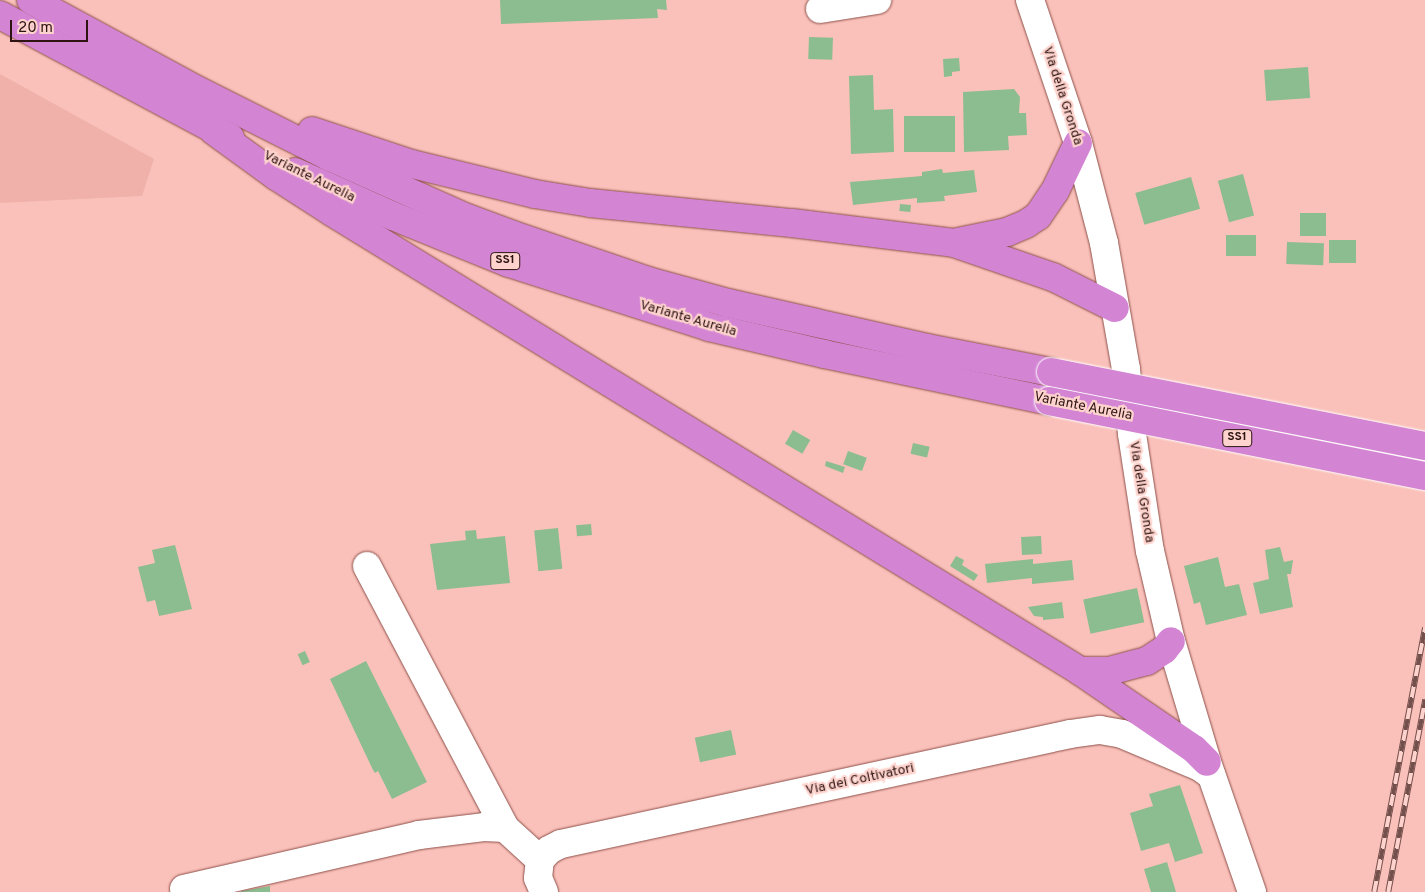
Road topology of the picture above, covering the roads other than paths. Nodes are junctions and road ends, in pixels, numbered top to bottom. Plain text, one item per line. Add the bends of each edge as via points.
1 (30, 0) edge
2 (877, 0) edge
3 (1030, 0) edge
4 (820, 9) dead end
5 (0, 15) edge
6 (197, 90) junction
7 (214, 130) junction
8 (1078, 143) junction
9 (954, 243) junction
10 (1115, 308) junction
11 (1425, 446) edge
12 (1425, 476) edge
13 (367, 566) dead end
14 (1171, 641) junction
15 (1080, 671) junction
16 (1209, 768) junction
17 (505, 828) junction
18 (540, 860) junction
19 (184, 889) dead end
20 (544, 892) edge
21 (1252, 892) edge

1 - 6 highway, Variante Aurelia / SS1
2 - 4 street
3 - 8 street, Via della Gronda
5 - 7 highway, Variante Aurelia / SS1
6 - 9 highway via 365,150 470,180 535,194 590,203
6 - 11 highway, Variante Aurelia / SS1, bridge via 330,158 431,203 562,253 648,281 728,303 927,348
7 - 12 highway, Variante Aurelia / SS1, bridge via 393,216 560,280 709,327 824,354
7 - 15 highway via 276,176 340,217
8 - 9 highway via 1055,191 1038,216 1007,232
8 - 10 street, Via della Gronda via 1104,243
9 - 10 highway via 1053,277
10 - 14 street, Via della Gronda via 1150,551
13 - 17 street
14 - 15 highway via 1147,661 1109,671
14 - 16 street, Via della Gronda
15 - 16 highway via 1194,749
16 - 18 street, Via dei Coltivatori via 1122,734 1100,730 1070,734 561,844
16 - 21 street, Via della Gronda
17 - 18 street
17 - 19 street via 484,826 419,835
18 - 20 street via 538,878

